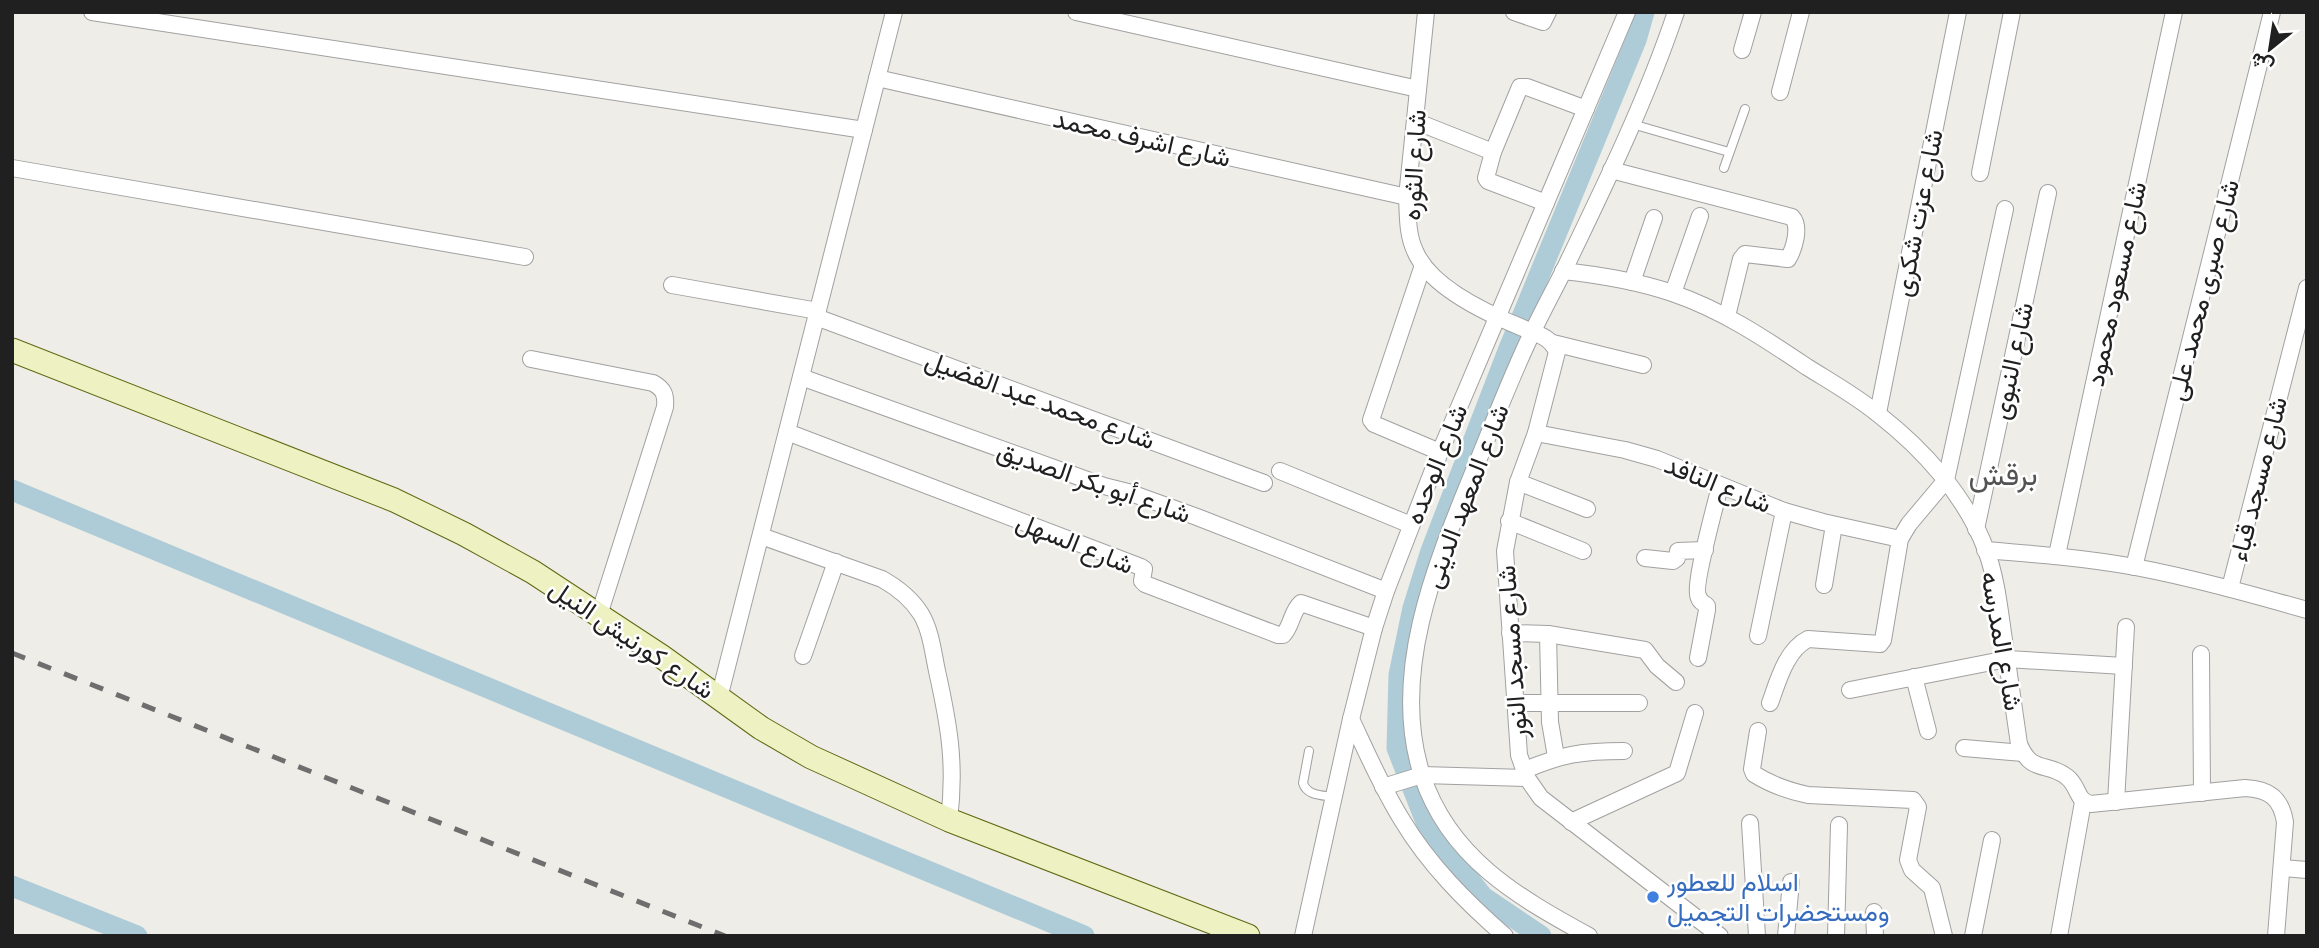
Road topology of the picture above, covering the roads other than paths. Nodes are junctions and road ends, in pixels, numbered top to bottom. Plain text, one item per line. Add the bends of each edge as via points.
1 (92, 12) edge
2 (894, 12) edge
3 (1076, 12) edge
4 (1426, 12) edge
5 (1514, 12) edge
6 (1548, 12) edge
7 (1627, 12) edge
8 (1676, 12) edge
9 (1753, 12) edge
10 (1801, 12) edge
11 (1958, 12) edge
12 (2012, 12) edge
13 (2174, 12) edge
14 (2272, 12) edge
15 (1742, 50) dead end
16 (877, 78) junction
17 (1418, 89) junction
18 (1780, 92) dead end
19 (1586, 109) junction
20 (1745, 109) dead end
21 (1415, 121) junction
22 (1632, 124) junction
23 (864, 130) junction
24 (1493, 152) junction
25 (1729, 152) junction
26 (12, 168) edge
27 (1724, 168) dead end
28 (1611, 170) junction
29 (1980, 173) dead end
30 (2048, 193) dead end
31 (1407, 197) junction
32 (1546, 203) junction
33 (2006, 209) dead end
34 (1700, 216) dead end
35 (1654, 218) dead end
36 (526, 257) dead end
37 (1423, 265) junction
38 (1563, 271) junction
39 (1632, 282) junction
40 (672, 285) dead end
41 (2307, 288) edge
42 (1673, 293) junction
43 (817, 314) junction
44 (1727, 316) junction
45 (1498, 318) junction
46 (1532, 332) junction
47 (1553, 343) junction
48 (12, 350) edge
49 (531, 359) dead end
50 (1643, 365) dead end
51 (801, 377) junction
52 (1878, 413) junction
53 (787, 432) junction
54 (1536, 433) junction
55 (1440, 452) junction
56 (1280, 471) dead end
57 (1946, 480) junction
58 (1518, 482) junction
59 (1264, 483) dead end
60 (1720, 486) junction
61 (1587, 509) dead end
62 (1784, 511) junction
63 (1510, 521) junction
64 (1411, 525) junction
65 (1834, 525) junction
66 (1976, 529) junction
67 (761, 536) junction
68 (1900, 539) junction
69 (1705, 550) junction
70 (1985, 550) junction
71 (1583, 551) dead end
72 (2057, 555) junction
73 (1645, 558) dead end
74 (836, 562) junction
75 (2134, 567) junction
76 (1824, 584) dead end
77 (2230, 588) junction
78 (1386, 591) junction
79 (2307, 610) edge
80 (599, 615) junction
81 (2126, 627) dead end
82 (1374, 628) junction
83 (1510, 633) junction
84 (1548, 634) junction
85 (1758, 636) dead end
86 (2201, 654) dead end
87 (803, 656) dead end
88 (1698, 658) dead end
89 (2007, 659) junction
90 (2124, 666) junction
91 (1914, 677) junction
92 (1676, 682) dead end
93 (1850, 690) dead end
94 (719, 698) junction
95 (1515, 703) junction
96 (1550, 703) junction
97 (1639, 703) dead end
98 (1770, 703) dead end
99 (1695, 713) dead end
100 (1351, 719) junction
101 (1758, 731) dead end
102 (1928, 731) dead end
103 (1964, 748) dead end
104 (1309, 751) dead end
105 (1623, 751) dead end
106 (2023, 754) junction
107 (1556, 757) junction
108 (1526, 774) junction
109 (1422, 775) junction
110 (1383, 787) junction
111 (2202, 793) junction
112 (1334, 797) junction
113 (2116, 802) junction
114 (2084, 803) junction
115 (949, 820) junction
116 (1571, 822) junction
117 (1750, 823) dead end
118 (1839, 825) dead end
119 (1992, 840) dead end
120 (2282, 868) junction
121 (2307, 870) edge
122 (1791, 882) dead end
123 (1874, 912) dead end
124 (1248, 936) edge
125 (1303, 936) edge
126 (1505, 936) edge
127 (1589, 936) edge
128 (1720, 936) edge
129 (1758, 936) edge
130 (1786, 936) edge
131 (1836, 936) edge
132 (1875, 936) edge
133 (1944, 936) edge
134 (1973, 936) edge
135 (2059, 936) edge
136 (2277, 936) edge

1 - 23 street
2 - 16 street
3 - 17 street
4 - 17 street, شارع الثوره
5 - 6 street via 1539,22 1544,22
7 - 19 street, شارع الوحده
8 - 22 street, شارع المعهد الدينى
9 - 15 street
10 - 18 street
11 - 52 street, شارع عزت شكرى
12 - 29 street
13 - 72 street, شارع مسعود محمود
14 - 75 street, شارع صبرى محمد على
16 - 23 street
16 - 31 street, شارع اشرف محمد
17 - 21 street, شارع الثوره
19 - 24 street via 1520,87
19 - 32 street, شارع الوحده
20 - 25 lane
21 - 24 street
21 - 31 street, شارع الثوره
22 - 25 lane
22 - 28 street, شارع المعهد الدينى
23 - 43 street
24 - 32 street via 1486,172 1488,181
25 - 27 lane
26 - 36 street
28 - 38 street, شارع المعهد الدينى
28 - 44 street via 1796,222 1787,259 1745,254 1741,259
30 - 66 street, شارع النبوى
31 - 37 street, شارع الثوره via 1408,225
32 - 45 street, شارع الوحده
33 - 57 street
34 - 42 street
35 - 39 street
37 - 45 street, شارع الثوره via 1456,293
37 - 55 street via 1371,420
38 - 39 street, شارع المدرسه
38 - 46 street, شارع المعهد الدينى
39 - 42 street, شارع المدرسه
40 - 43 street, شارع محمد عبد الفضيل
41 - 77 street, شارع مسجد قباء
42 - 44 street, شارع المدرسه
43 - 51 street
43 - 59 street, شارع محمد عبد الفضيل
44 - 52 street, شارع المدرسه
45 - 46 street
45 - 55 street, شارع الوحده
46 - 47 street
46 - 109 street, شارع المعهد الدينى via 1426,600 1412,687 1413,732
47 - 50 street
47 - 54 street, شارع مسجد النور via 1556,362
48 - 80 main road, شارع كورنيش النيل via 394,500 510,559
49 - 80 street via 653,383 666,396
51 - 53 street
51 - 78 street, شارع أبو بكر الصديق via 1128,492
52 - 57 street, شارع المدرسه
53 - 67 street
53 - 82 street, شارع السهل via 1141,567 1145,584 1278,635 1287,631 1301,603
54 - 58 street, شارع مسجد النور
54 - 60 street, شارع النافد via 1625,450
55 - 64 street, شارع الوحده
56 - 64 street
57 - 66 street, شارع المدرسه
57 - 68 street
58 - 61 street
58 - 63 street, شارع مسجد النور
60 - 62 street, شارع النافد
60 - 69 street
62 - 65 street, شارع النافد
62 - 85 street
63 - 71 street
63 - 83 street, شارع مسجد النور via 1506,551
64 - 78 street, شارع الوحده
65 - 68 street, شارع النافد
65 - 76 street
66 - 70 street, شارع المدرسه
67 - 74 street
67 - 94 street
68 - 98 street via 1880,644 1808,639 1800,643
69 - 73 street via 1678,551 1673,561
69 - 88 street via 1698,594 1707,610
70 - 72 street
70 - 89 street, شارع المدرسه
72 - 75 street
74 - 87 street
74 - 115 street via 898,588 923,617 950,732
75 - 77 street
77 - 79 street
78 - 82 street, شارع الوحده
80 - 94 main road, شارع كورنيش النيل
81 - 90 street
82 - 100 street, شارع الوحده
83 - 84 street
83 - 95 street, شارع مسجد النور
84 - 92 street via 1645,650
84 - 96 street
86 - 111 street
89 - 90 street
89 - 91 street
89 - 106 street, شارع المدرسه
90 - 113 street
91 - 93 street
91 - 102 street
94 - 115 main road, شارع كورنيش النيل via 810,757
95 - 96 street
95 - 108 street, شارع مسجد النور via 1519,755
96 - 97 street
96 - 107 street
99 - 116 street via 1677,773
100 - 110 street
100 - 112 street, شارع الوحده
101 - 133 street via 1752,769 1765,780 1808,795 1917,803 1908,860 1932,888
103 - 106 street
104 - 112 lane via 1304,788
105 - 107 street
106 - 114 street via 2038,767 2069,778
107 - 108 street
108 - 109 street
108 - 116 street, شارع مسجد النور via 1541,798
109 - 110 street
109 - 127 street, شارع المعهد الدينى via 1440,815 1466,852 1526,900
110 - 126 street via 1434,865
111 - 113 street
111 - 120 street via 2260,788 2273,795 2283,808 2285,822
112 - 125 street, شارع الوحده
113 - 114 street
114 - 135 street
115 - 124 main road, شارع كورنيش النيل
116 - 128 street, شارع مسجد النور
117 - 129 street
118 - 131 street
119 - 134 street
120 - 121 street
120 - 136 street
122 - 130 street
123 - 132 street

